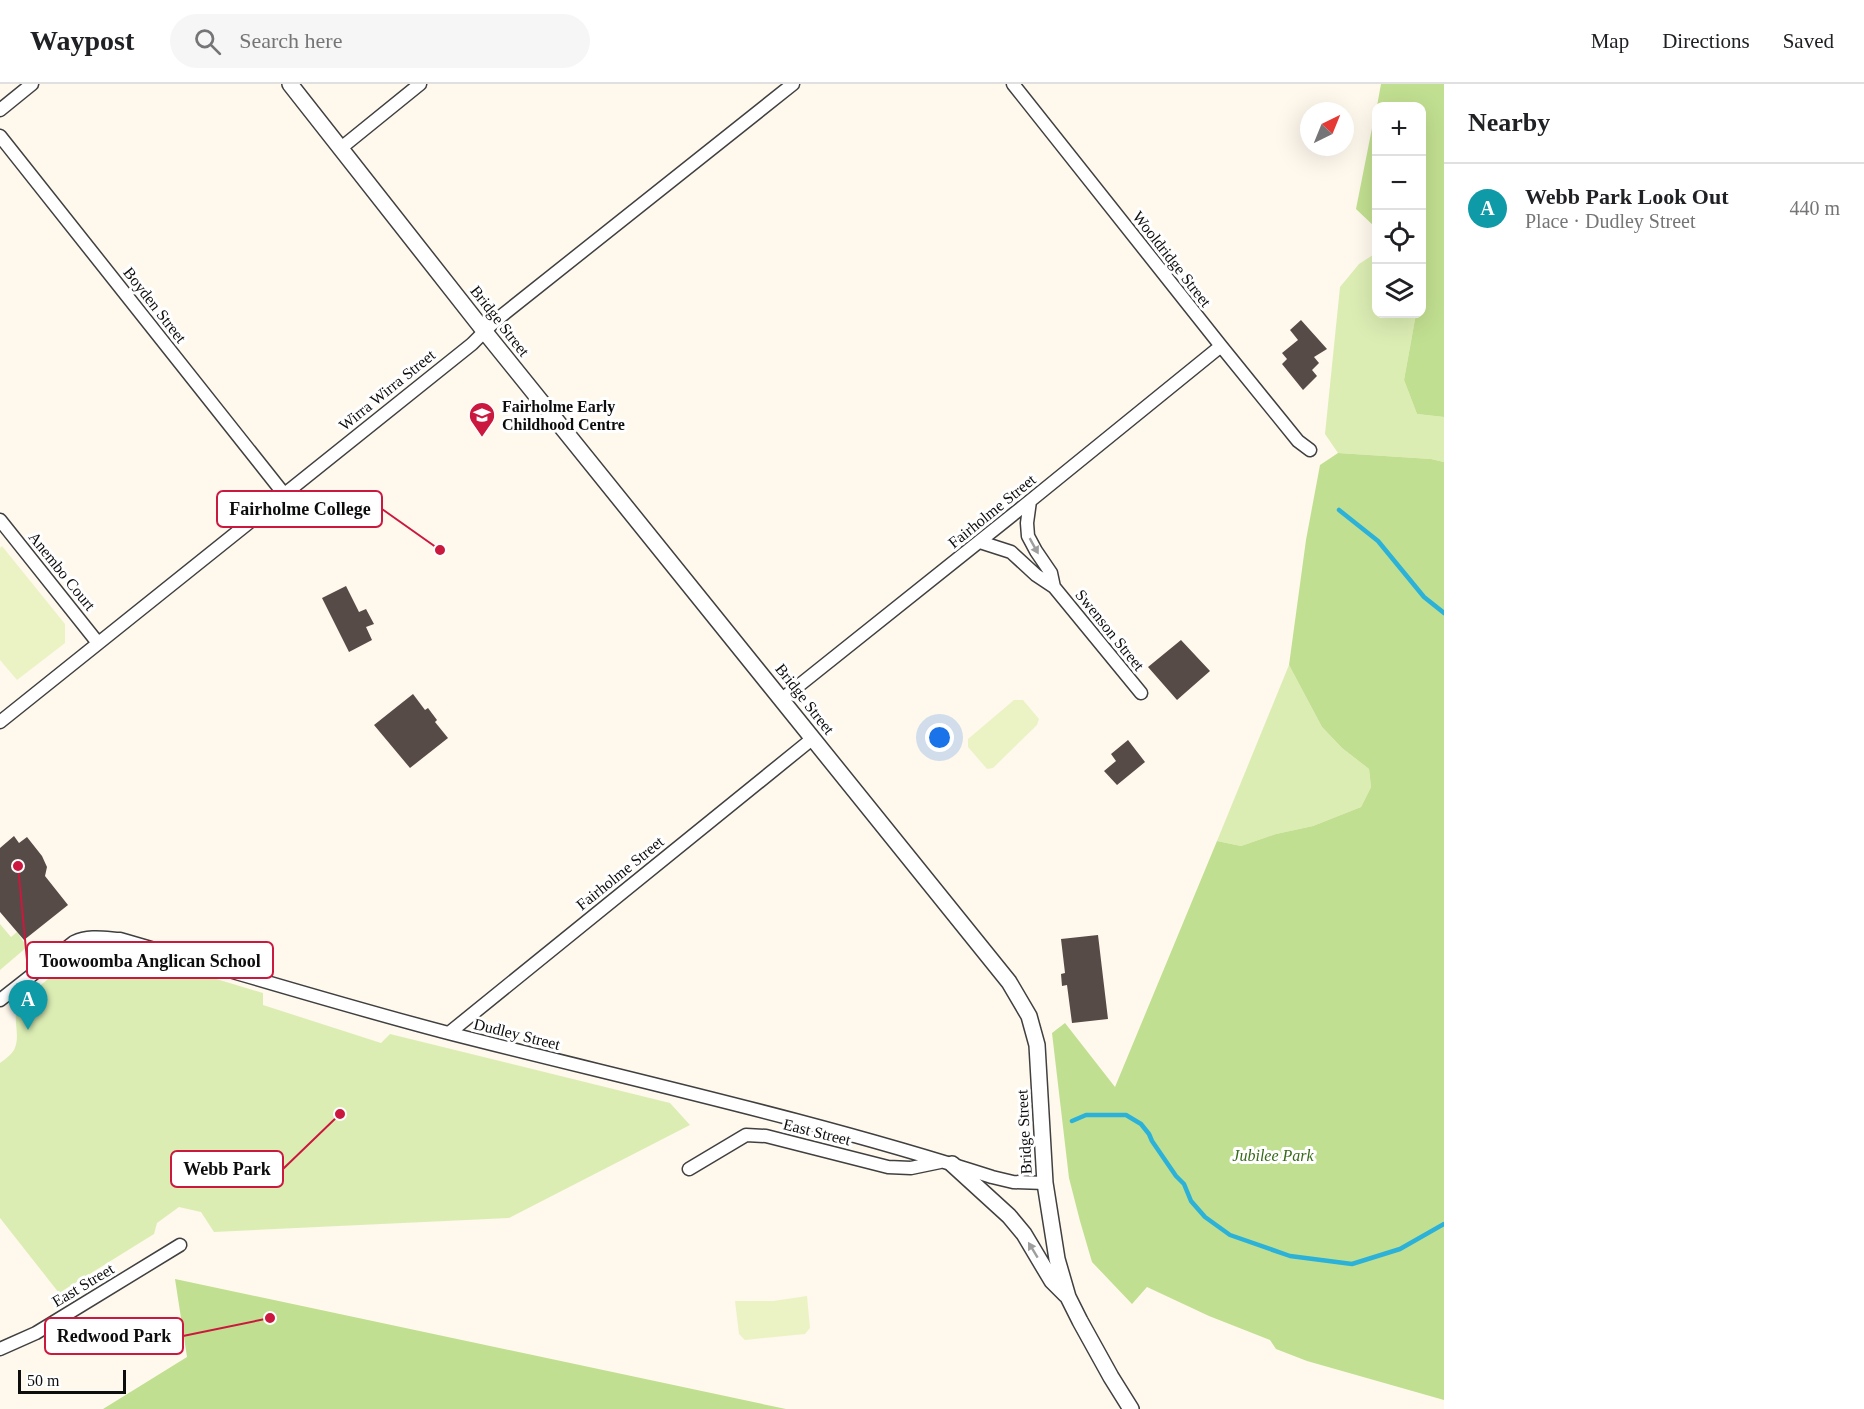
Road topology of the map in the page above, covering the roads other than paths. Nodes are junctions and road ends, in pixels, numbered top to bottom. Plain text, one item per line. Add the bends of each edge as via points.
1 (32, 84) edge
2 (291, 84) edge
3 (420, 84) edge
4 (794, 84) edge
5 (1013, 84) edge
6 (0, 110) edge
7 (0, 136) edge
8 (341, 148) junction
9 (484, 332) junction
10 (1221, 346) junction
11 (1310, 450) dead end
12 (284, 494) junction
13 (1030, 501) junction
14 (0, 520) edge
15 (980, 542) junction
16 (1054, 587) junction
17 (98, 643) junction
18 (1141, 693) dead end
19 (782, 699) junction
20 (0, 722) edge
21 (812, 739) junction
22 (0, 1000) edge
23 (449, 1033) junction
24 (948, 1163) junction
25 (689, 1169) dead end
26 (1046, 1183) junction
27 (180, 1245) dead end
28 (1068, 1297) junction
29 (0, 1349) edge
30 (1131, 1409) edge

1 - 6 street
2 - 8 street, Bridge Street
3 - 8 street
4 - 9 street, Wirra Wirra Street
5 - 10 street, Wooldridge Street
7 - 12 street, Boyden Street
8 - 9 street, Bridge Street
9 - 12 street, Wirra Wirra Street
9 - 19 street, Bridge Street
10 - 11 street, Wooldridge Street via 1298,441
10 - 13 street, Fairholme Street
12 - 17 street, Wirra Wirra Street
13 - 15 street, Fairholme Street
13 -> 16 street, Swenson Street via 1028,536 1051,573
14 - 17 street, Anembo Court
15 - 16 street, Swenson Street via 1011,552
15 - 19 street, Fairholme Street
16 - 18 street, Swenson Street
17 - 20 street, Wirra Wirra Street
19 - 21 street, Bridge Street
21 - 23 street, Fairholme Street
21 - 26 street, Bridge Street via 1009,982 1025,1010 1037,1045
22 - 23 street, Dudley Street via 62,950 83,938 94,937 120,939
23 - 24 street, Dudley Street
24 - 25 street, East Street via 888,1167 766,1136 746,1135
24 - 26 street, Dudley Street via 1013,1182
28 -> 24 street via 1052,1281 1009,1215
26 - 28 street, Bridge Street via 1057,1259
27 - 29 street, East Street via 36,1333
28 - 30 street, Bridge Street

